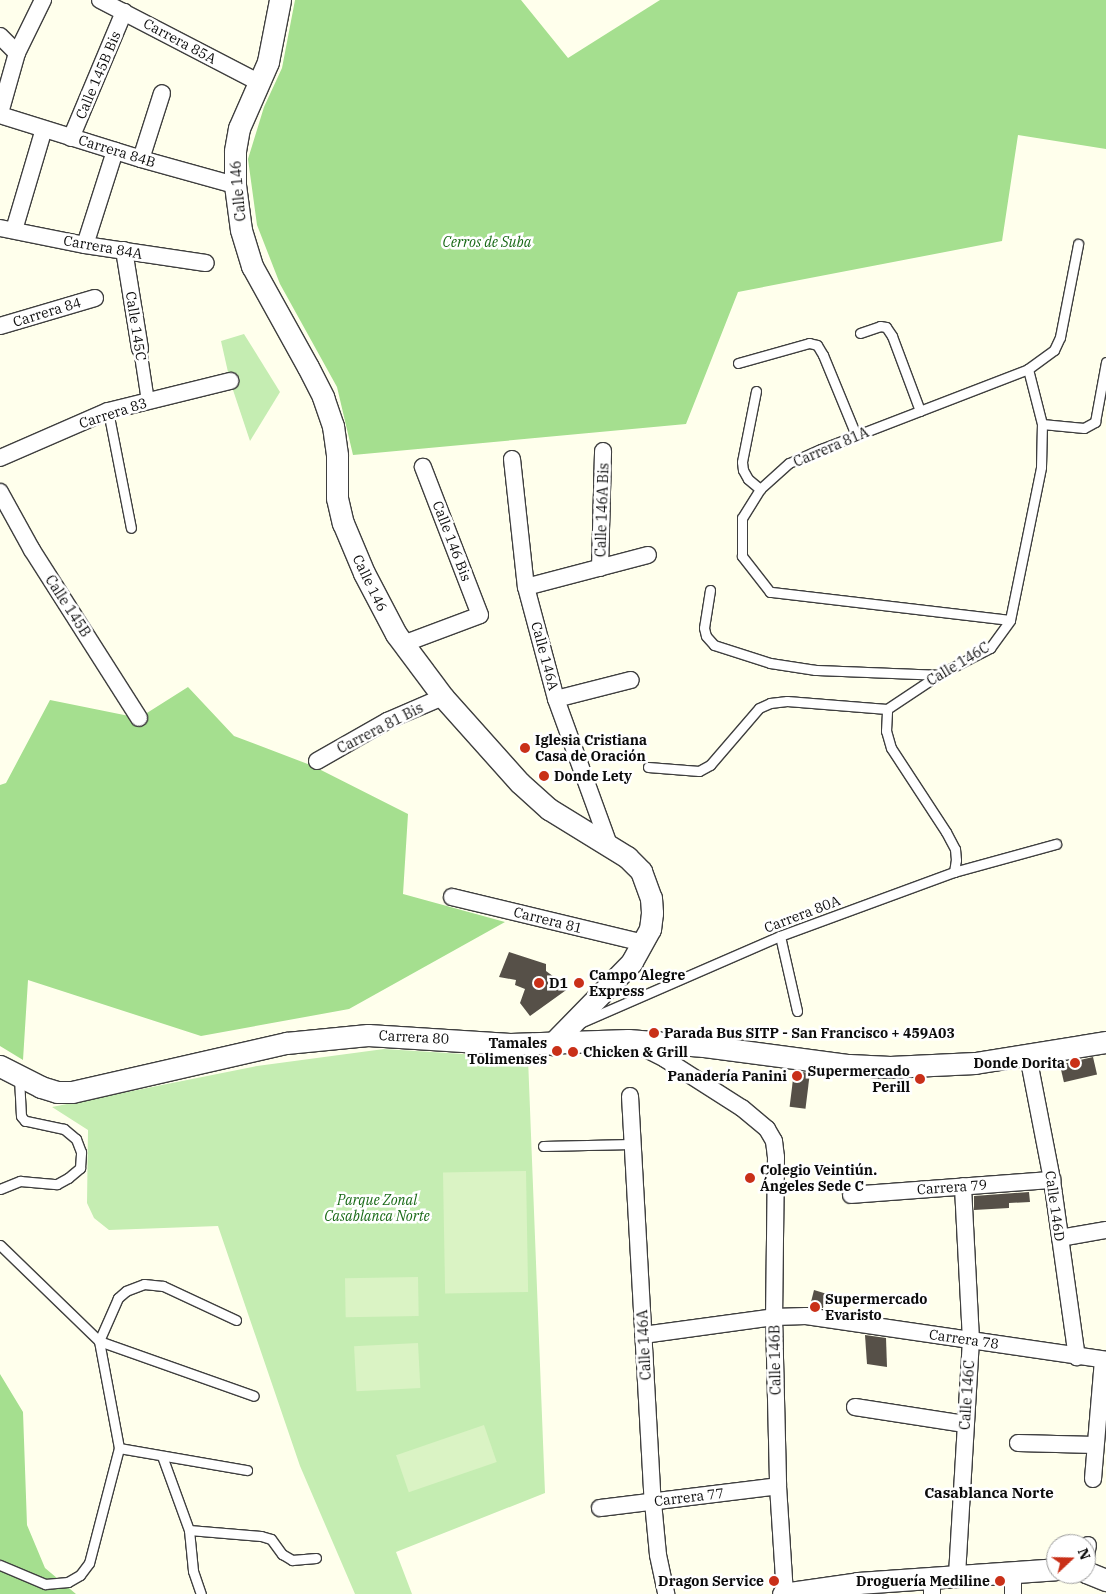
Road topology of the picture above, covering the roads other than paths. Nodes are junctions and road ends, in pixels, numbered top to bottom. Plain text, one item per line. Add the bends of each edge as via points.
1 (43, 0) edge
2 (100, 0) edge
3 (276, 1) edge
4 (124, 12) junction
5 (0, 36) edge
6 (17, 53) junction
7 (260, 83) junction
8 (162, 93) dead end
9 (0, 114) edge
10 (44, 129) junction
11 (71, 138) junction
12 (115, 151) junction
13 (141, 159) junction
14 (235, 185) junction
15 (7, 229) edge
16 (1078, 244) dead end
17 (85, 245) junction
18 (124, 250) junction
19 (206, 263) dead end
20 (94, 298) dead end
21 (0, 326) edge
22 (860, 333) dead end
23 (140, 349) joint
24 (1106, 362) edge
25 (738, 363) dead end
26 (1028, 369) junction
27 (230, 381) dead end
28 (756, 390) dead end
29 (148, 401) junction
30 (108, 411) junction
31 (920, 411) junction
32 (1042, 424) junction
33 (856, 435) junction
34 (604, 451) dead end
35 (0, 458) edge
36 (512, 459) dead end
37 (423, 467) dead end
38 (760, 489) junction
39 (0, 492) edge
40 (131, 528) dead end
41 (648, 555) dead end
42 (600, 568) junction
43 (526, 587) junction
44 (710, 590) dead end
45 (1010, 620) junction
46 (403, 644) junction
47 (938, 675) junction
48 (631, 680) dead end
49 (443, 697) junction
50 (556, 699) junction
51 (887, 709) junction
52 (139, 718) dead end
53 (317, 761) dead end
54 (648, 767) dead end
55 (1056, 844) dead end
56 (609, 845) junction
57 (954, 872) junction
58 (452, 897) dead end
59 (780, 936) junction
60 (644, 943) junction
61 (797, 1011) dead end
62 (558, 1036) junction
63 (628, 1040) junction
64 (1105, 1047) edge
65 (1028, 1056) junction
66 (0, 1066) edge
67 (19, 1077) junction
68 (630, 1096) dead end
69 (632, 1144) junction
70 (543, 1146) dead end
71 (1052, 1180) junction
72 (962, 1186) junction
73 (0, 1189) edge
74 (852, 1195) dead end
75 (1106, 1230) edge
76 (1060, 1238) junction
77 (0, 1245) edge
78 (774, 1317) junction
79 (236, 1320) dead end
80 (643, 1335) junction
81 (971, 1340) junction
82 (99, 1341) junction
83 (1076, 1357) junction
84 (1105, 1360) edge
85 (254, 1396) dead end
86 (855, 1407) dead end
87 (965, 1424) junction
88 (1018, 1443) dead end
89 (1095, 1445) junction
90 (119, 1448) junction
91 (162, 1456) junction
92 (247, 1470) dead end
93 (1093, 1479) dead end
94 (778, 1486) junction
95 (653, 1502) junction
96 (600, 1508) dead end
97 (189, 1530) junction
98 (316, 1558) dead end
99 (0, 1565) edge
100 (1046, 1570) edge
101 (1013, 1572) junction
102 (957, 1575) junction
103 (932, 1586) edge
104 (858, 1589) edge
105 (201, 1594) edge
106 (666, 1594) edge
107 (784, 1594) edge
108 (1013, 1594) edge

1 - 6 street
2 - 4 street, Carrera 85A
3 - 7 street, Calle 146 via 272,43
4 - 7 street, Carrera 85A
4 - 11 street, Calle 145B Bis
5 - 6 street
6 - 9 street
7 - 14 street, Calle 146 via 239,128
8 - 13 street
9 - 10 street, Carrera 84B
10 - 11 street, Carrera 84B
10 - 15 street
11 - 12 street, Carrera 84B
12 - 13 street, Carrera 84B
12 - 17 street
13 - 14 street, Carrera 84B
14 - 46 street, Calle 146 via 241,230 252,266 323,396 336,456 337,498 343,523 364,573
15 - 17 street, Carrera 84A
16 - 26 lane, Carrera 81A via 1060,337 1054,350
17 - 18 street, Carrera 84A
18 - 19 street, Carrera 84A
18 - 23 street, Calle 145C
20 - 21 street, Carrera 84
22 - 31 lane via 886,327
23 - 29 street, Calle 145C
24 - 32 lane via 1095,422 1084,428
25 - 33 lane via 809,343 816,346 823,355
26 - 31 lane, Carrera 81A
26 - 32 lane, Calle 146C
27 - 29 street, Carrera 83
28 - 38 lane via 742,462 748,479
29 - 30 street, Carrera 83
30 - 35 street, Carrera 83
30 - 40 lane
31 - 33 lane, Carrera 81A
32 - 45 lane, Calle 146C via 1041,468
33 - 38 lane, Carrera 81A via 789,463
34 - 42 street, Calle 146A Bis
36 - 43 street, Calle 146A
37 - 46 street, Calle 146 Bis via 480,615
38 - 45 lane, Carrera 81A via 742,518 742,556 770,592
39 - 52 street, Calle 145B via 32,550
41 - 42 street
42 - 43 street
43 - 50 street, Calle 146A
44 - 47 lane via 704,628 714,645 770,663 797,667
45 - 47 lane, Calle 146C via 990,648
46 - 49 street, Calle 146
47 - 51 lane, Calle 146C
48 - 50 street
49 - 53 street, Carrera 81 Bis via 387,722
49 - 56 street, Calle 146 via 527,790 549,809
50 - 56 street, Calle 146A
51 - 54 lane via 787,701 770,703 759,708 710,765 699,771
51 - 57 lane via 886,731 891,748 951,840 956,860
55 - 57 lane, Carrera 80A
56 - 60 street, Calle 146 via 641,871 647,883 652,913
57 - 59 lane, Carrera 80A
58 - 60 street, Carrera 81
59 - 61 lane
59 - 62 lane, Carrera 80A
60 - 62 street, Calle 146 via 614,982
62 - 63 street, Carrera 80
62 - 67 street, Carrera 80 via 510,1044 368,1035 286,1043 72,1092 57,1092
63 - 65 street, Carrera 80 via 890,1067 975,1063
63 - 78 street, Calle 146B via 665,1059 742,1108 767,1129 774,1141
64 - 65 street, Carrera 80
65 - 71 street, Calle 146D
66 - 67 street, Carrera 80
67 - 73 lane via 21,1116 25,1121 64,1129 76,1139 81,1152 80,1168 57,1184 20,1181
68 - 69 street, Calle 146A
69 - 70 lane
69 - 80 street, Calle 146A
71 - 72 street, Carrera 79
71 - 76 street, Calle 146D
72 - 74 street, Carrera 79
72 - 81 street, Calle 146C
75 - 76 street
76 - 83 street, Calle 146D
77 - 82 lane
78 - 80 street, Carrera 78
78 - 81 street, Carrera 78 via 806,1316
78 - 94 street, Calle 146B
79 - 82 lane via 163,1286 144,1284 118,1298
80 - 95 street, Calle 146A
81 - 83 street, Carrera 78
81 - 87 street, Calle 146C
82 - 85 lane
82 - 90 lane
83 - 84 street, Carrera 78
84 - 89 street
86 - 87 street
87 - 102 street, Calle 146C
88 - 89 street
89 - 93 street
90 - 91 lane
90 - 99 lane via 89,1563 80,1575 68,1582 45,1584
91 - 92 lane
91 - 97 lane
94 - 95 street, Carrera 77
94 - 107 street, Calle 146B
95 - 96 street, Carrera 77
95 - 106 street, Calle 146A
97 - 98 lane via 261,1536 271,1539 282,1554 292,1560
97 - 105 lane via 192,1571
100 - 101 street
101 - 102 street
101 - 108 street
102 - 103 street
103 - 104 street
104 - 107 street

